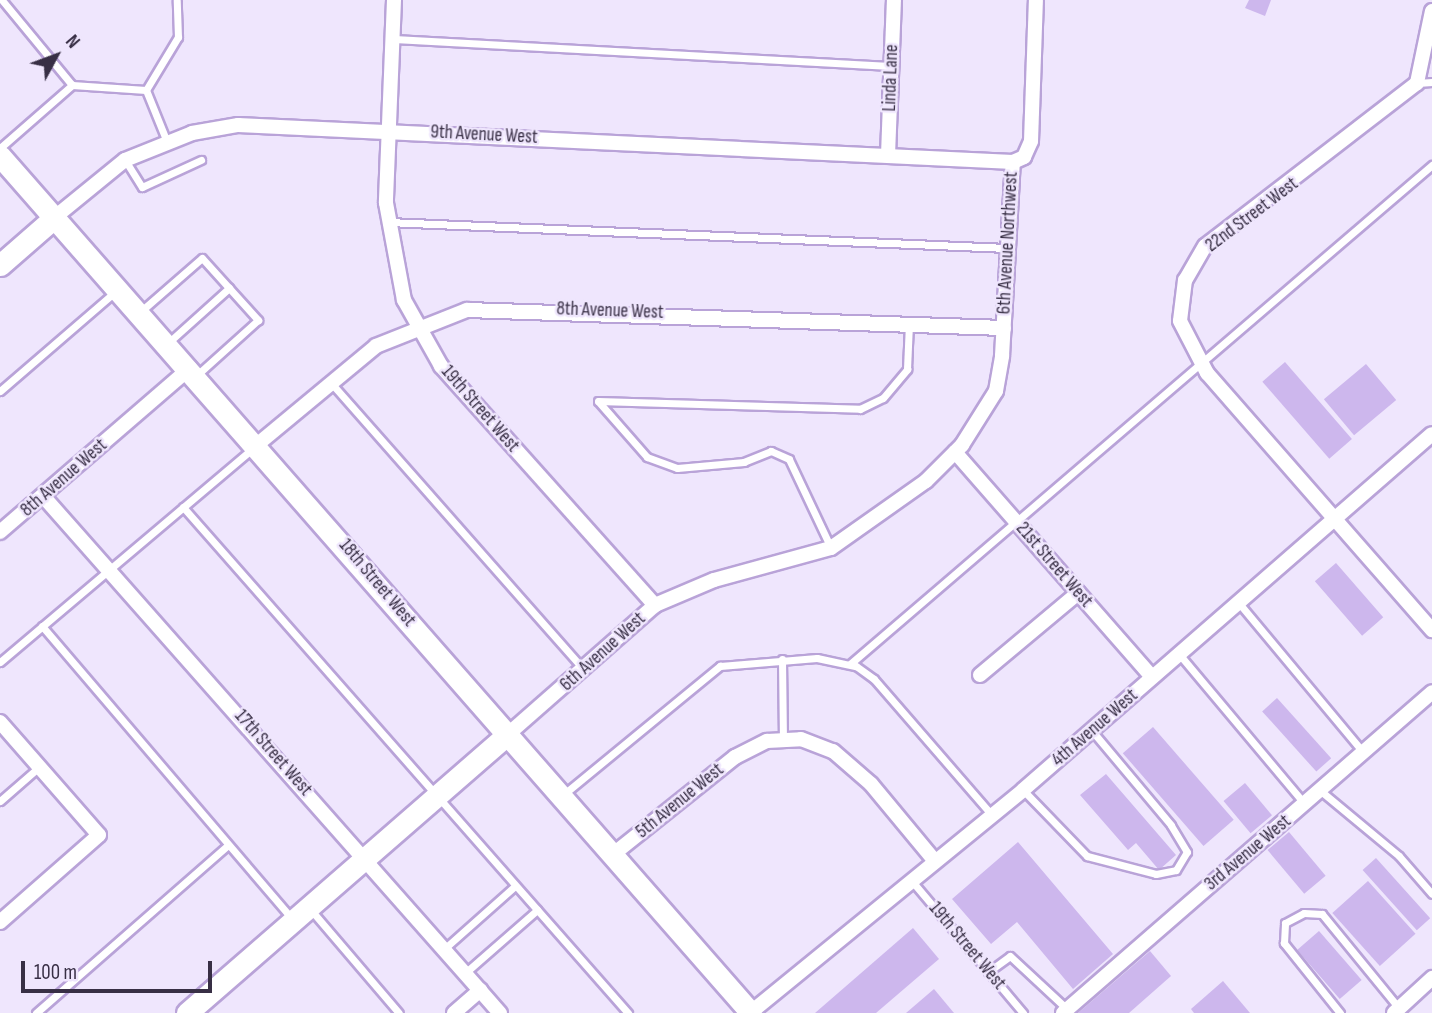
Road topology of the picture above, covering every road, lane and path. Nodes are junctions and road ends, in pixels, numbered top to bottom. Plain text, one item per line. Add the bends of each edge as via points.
1 (2, 0) edge
2 (177, 0) edge
3 (394, 0) edge
4 (894, 0) edge
5 (1036, 0) edge
6 (1432, 11) edge
7 (392, 39) junction
8 (892, 66) junction
9 (1432, 82) edge
10 (1417, 83) junction
11 (72, 85) junction
12 (146, 90) junction
13 (388, 130) junction
14 (167, 142) junction
15 (0, 148) edge
16 (888, 155) junction
17 (0, 156) edge
18 (125, 160) junction
19 (201, 160) dead end
20 (1013, 162) junction
21 (1432, 165) edge
22 (55, 217) junction
23 (387, 222) junction
24 (1008, 248) junction
25 (0, 265) edge
26 (119, 288) junction
27 (229, 288) junction
28 (140, 312) junction
29 (909, 324) junction
30 (419, 326) junction
31 (1004, 328) junction
32 (168, 343) junction
33 (1201, 362) junction
34 (194, 371) junction
35 (329, 381) junction
36 (0, 391) edge
37 (1432, 434) edge
38 (258, 444) junction
39 (955, 452) junction
40 (43, 496) junction
41 (183, 507) junction
42 (1334, 517) junction
43 (1016, 522) junction
44 (0, 532) edge
45 (831, 548) junction
46 (110, 568) junction
47 (1078, 593) junction
48 (1238, 602) junction
49 (655, 605) junction
50 (41, 626) junction
51 (1432, 630) edge
52 (1179, 654) junction
53 (782, 659) junction
54 (0, 663) edge
55 (850, 664) junction
56 (583, 669) junction
57 (980, 676) dead end
58 (1152, 677) junction
59 (1432, 692) edge
60 (0, 722) edge
61 (1092, 731) junction
62 (506, 736) junction
63 (783, 740) junction
64 (1364, 754) junction
65 (39, 767) junction
66 (1023, 790) junction
67 (1322, 792) junction
68 (436, 796) junction
69 (559, 798) junction
70 (0, 801) edge
71 (1306, 805) junction
72 (992, 815) junction
73 (228, 845) junction
74 (611, 856) junction
75 (364, 858) junction
76 (934, 860) junction
77 (911, 880) junction
78 (515, 886) junction
79 (1432, 894) edge
80 (537, 910) junction
81 (301, 914) junction
82 (0, 922) edge
83 (444, 949) junction
84 (988, 972) junction
85 (465, 973) junction
86 (1432, 978) edge
87 (480, 990) junction
88 (1065, 1011) edge
89 (1396, 1011) edge
90 (36, 1013) edge
91 (187, 1013) edge
92 (399, 1013) edge
93 (454, 1013) edge
94 (500, 1013) edge
95 (628, 1013) edge
96 (751, 1013) edge
97 (1023, 1013) edge
98 (1340, 1013) edge

1 - 11 lane
2 - 12 lane via 178,37
3 - 7 street, 19th Street West
4 - 8 street, Linda Lane
5 - 20 street, 6th Avenue Northwest via 1031,141 1024,157
6 - 10 street
7 - 8 lane
7 - 13 street, 19th Street West
8 - 16 street, Linda Lane
9 - 10 lane
10 - 33 street, 22nd Street West via 1241,225 1205,246 1185,280 1180,321
11 - 12 lane
11 - 15 lane
12 - 14 lane
13 - 14 street, 9th Avenue West via 238,125
13 - 16 street, 9th Avenue West
13 - 23 street, 19th Street West
14 - 18 street, 9th Avenue West
16 - 20 street, 9th Avenue West
17 - 22 street, 18th Street West
18 - 19 lane via 142,187
18 - 22 street, 9th Avenue West
20 - 24 street, 6th Avenue Northwest
21 - 33 lane
22 - 25 street, 9th Avenue West
22 - 26 street, 18th Street West
23 - 24 lane
23 - 30 street, 19th Street West via 404,300
24 - 31 street, 6th Avenue Northwest
26 - 28 street, 18th Street West
26 - 36 lane
27 - 28 lane via 202,258
27 - 32 lane
27 - 34 lane via 258,320
28 - 32 street, 18th Street West
29 - 30 street, 8th Avenue West via 519,307 467,310
29 - 31 street, 8th Avenue West
29 - 45 lane via 908,369 883,398 860,409 598,401 647,457 677,468 744,462 771,451 789,459
30 - 35 street, 8th Avenue West
30 - 49 street, 19th Street West via 441,366
31 - 39 street, 6th Avenue West via 996,391 982,421
32 - 34 street, 18th Street West
33 - 42 street, 22nd Street West
33 - 43 lane
34 - 38 street, 18th Street West
34 - 40 street, 8th Avenue West
35 - 38 street, 8th Avenue West
35 - 56 lane
37 - 42 street, 4th Avenue West
38 - 41 lane
38 - 62 street, 18th Street West
39 - 43 street, 21st Street West
39 - 45 street, 6th Avenue West via 915,490
40 - 44 street, 8th Avenue West
40 - 46 street, 17th Street West
41 - 46 lane
41 - 68 lane
42 - 48 street, 4th Avenue West
42 - 51 street, 22nd Street West
43 - 47 street, 21st Street West
43 - 55 lane
45 - 49 street, 6th Avenue West via 714,580
46 - 50 lane
46 - 75 street, 17th Street West
47 - 57 street
47 - 58 street, 21st Street West
48 - 52 street, 4th Avenue West
48 - 64 lane
49 - 56 street, 6th Avenue West
50 - 54 lane
50 - 73 lane
52 - 58 street, 4th Avenue West
52 - 71 lane
53 - 55 lane
53 - 63 lane
53 - 69 lane via 720,666
55 - 72 lane via 874,679
56 - 62 street, 6th Avenue West
58 - 61 street, 4th Avenue West
59 - 64 street, 3rd Avenue West
60 - 65 street
61 - 66 street, 4th Avenue West
61 - 66 lane via 1171,825 1187,852 1176,870 1156,874 1087,856
62 - 68 street, 6th Avenue West
62 - 69 street, 18th Street West
63 - 74 street, 5th Avenue West via 751,749
63 - 76 street via 834,751 871,784
64 - 67 street, 3rd Avenue West
65 - 70 lane
65 - 82 street via 99,835
66 - 72 street, 4th Avenue West
67 - 71 street, 3rd Avenue West
67 - 79 lane via 1399,856
68 - 75 street, 6th Avenue West
68 - 78 lane
69 - 74 street, 18th Street West
71 - 88 street, 3rd Avenue West
72 - 76 street, 4th Avenue West
73 - 81 lane
73 - 90 lane
74 - 96 street, 18th Street West
75 - 81 street, 6th Avenue West
75 - 83 street, 17th Street West
76 - 77 street, 4th Avenue West
77 - 84 lane, 19th Street West
77 - 96 street, 4th Avenue West
78 - 80 lane
78 - 83 lane
80 - 85 lane
80 - 95 lane
81 - 91 street, 6th Avenue West
81 - 92 lane
83 - 85 street, 17th Street West
84 - 88 lane via 1010,956
84 - 97 lane, 19th Street West
85 - 87 street, 17th Street West
86 - 89 street
87 - 93 street
87 - 94 street, 17th Street West
89 - 98 lane via 1322,914 1304,913 1285,923 1284,943

